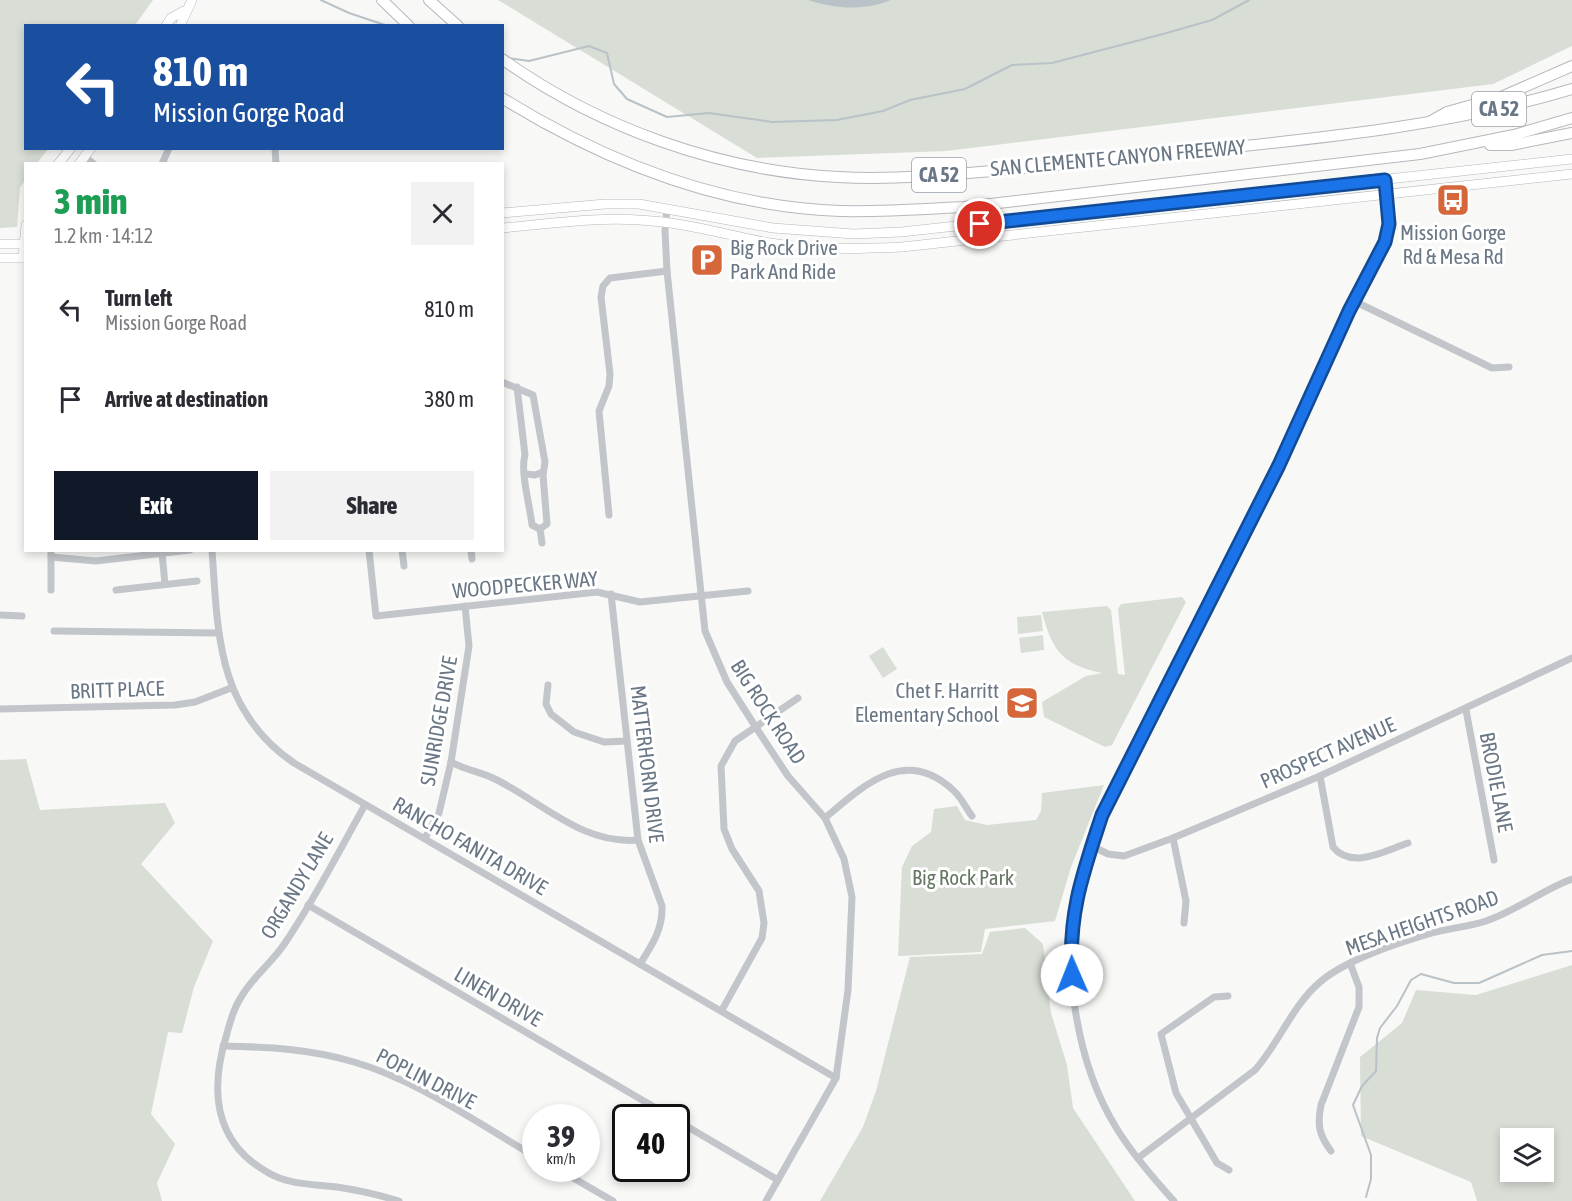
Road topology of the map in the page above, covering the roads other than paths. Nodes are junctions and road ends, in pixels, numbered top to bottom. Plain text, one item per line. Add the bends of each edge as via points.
1 (192, 0) edge
2 (382, 0) edge
3 (429, 0) edge
4 (184, 11) junction
5 (167, 24) edge
6 (181, 24) edge
7 (407, 24) edge
8 (456, 24) edge
9 (504, 60) edge
10 (1572, 66) edge
11 (1572, 89) edge
12 (504, 99) edge
13 (1572, 118) edge
14 (1426, 124) junction
15 (1572, 133) edge
16 (1475, 144) junction
17 (69, 150) edge
18 (1572, 159) edge
19 (60, 162) edge
20 (1522, 165) junction
21 (1572, 174) edge
22 (1523, 179) junction
23 (1385, 180) junction
24 (1387, 195) junction
25 (667, 208) junction
26 (504, 213) edge
27 (665, 223) junction
28 (504, 228) edge
29 (0, 244) edge
30 (24, 244) edge
31 (0, 258) edge
32 (24, 258) edge
33 (667, 271) junction
34 (1354, 302) junction
35 (1509, 367) dead end
36 (504, 383) edge
37 (519, 388) junction
38 (543, 472) junction
39 (526, 474) junction
40 (609, 515) dead end
41 (540, 529) junction
42 (542, 543) dead end
43 (167, 552) edge
44 (212, 552) edge
45 (369, 552) edge
46 (402, 552) edge
47 (471, 552) edge
48 (51, 554) edge
49 (472, 560) dead end
50 (404, 566) dead end
51 (197, 581) dead end
52 (165, 584) junction
53 (51, 590) dead end
54 (116, 590) dead end
55 (747, 591) dead end
56 (611, 594) junction
57 (700, 596) junction
58 (465, 606) junction
59 (0, 615) edge
60 (22, 616) dead end
61 (54, 631) dead end
62 (218, 633) junction
63 (1572, 658) edge
64 (548, 685) dead end
65 (231, 688) junction
66 (798, 698) dead end
67 (0, 709) edge
68 (1466, 710) junction
69 (755, 726) junction
70 (627, 741) junction
71 (452, 762) junction
72 (1320, 776) junction
73 (365, 805) junction
74 (972, 816) dead end
75 (825, 819) junction
76 (425, 838) junction
77 (1173, 838) junction
78 (638, 840) junction
79 (1408, 843) dead end
80 (1092, 846) junction
81 (1494, 860) dead end
82 (1572, 879) edge
83 (308, 905) junction
84 (1184, 923) dead end
85 (1350, 963) junction
86 (640, 964) junction
87 (1228, 996) dead end
88 (722, 1010) junction
89 (223, 1046) junction
90 (836, 1078) junction
91 (648, 1104) edge
92 (1191, 1119) junction
93 (690, 1128) edge
94 (522, 1149) edge
95 (1331, 1151) dead end
96 (1138, 1158) junction
97 (1229, 1170) dead end
98 (778, 1180) junction
99 (580, 1182) edge
100 (399, 1201) edge
101 (613, 1201) edge
102 (766, 1201) edge
103 (1174, 1201) edge

1 - 4 main road
2 - 7 highway
3 - 8 highway
4 - 5 main road
4 - 6 main road
9 - 14 highway, SAN CLEMENTE CANYON FREEWAY / CA 52 via 580,106 684,149 783,172 837,177 914,178 1311,140
10 - 14 highway via 1501,97 1447,112
11 - 14 highway, SAN CLEMENTE CANYON FREEWAY / CA 52
12 - 16 highway, SAN CLEMENTE CANYON FREEWAY / CA 52 via 612,158 700,187 781,205 850,211 964,207 1346,164
13 - 16 highway, SAN CLEMENTE CANYON FREEWAY / CA 52
15 - 16 highway via 1512,146
17 - 19 main road
18 - 20 main road
20 - 22 main road
20 - 23 main road
21 - 22 main road
22 - 24 main road
23 - 24 main road
23 - 25 main road via 854,234 773,228
24 - 27 main road via 902,247 849,249 782,244
24 - 34 street via 1388,232
25 - 26 main road via 605,204
25 - 27 street, BIG ROCK ROAD
27 - 28 main road via 603,219
27 - 33 street, BIG ROCK ROAD
29 - 30 main road
30 - 32 main road
31 - 32 main road
33 - 40 street via 610,278 603,286 610,374 599,411
33 - 57 street, BIG ROCK ROAD
34 - 35 street via 1492,368
34 - 80 street via 1279,465 1102,815
36 - 37 street
37 - 38 street via 533,395 545,462
37 - 39 street via 525,455 522,465
38 - 39 street
38 - 41 street via 547,524
39 - 41 street via 532,525
41 - 42 street
43 - 48 street via 96,561
43 - 52 street
44 - 62 street, RANCHO FANITA DRIVE
45 - 58 street, WOODPECKER WAY via 375,616
46 - 50 street
47 - 49 street
48 - 53 street
51 - 52 street
52 - 54 street
55 - 57 street, WOODPECKER WAY
56 - 57 street, WOODPECKER WAY via 640,602
56 - 58 street, WOODPECKER WAY via 597,592
56 - 70 street, MATTERHORN DRIVE
57 - 69 street, BIG ROCK ROAD via 711,650
58 - 71 street, SUNRIDGE DRIVE via 469,646
59 - 60 street
61 - 62 street
62 - 65 street, RANCHO FANITA DRIVE
63 - 68 street, PROSPECT AVENUE
64 - 70 street via 546,704 551,714 574,732 604,742
65 - 67 street, BRITT PLACE via 176,705
65 - 73 street, RANCHO FANITA DRIVE via 251,723 275,749
66 - 69 street
68 - 72 street, PROSPECT AVENUE
68 - 81 street, BRODIE LANE
69 - 75 street, BIG ROCK ROAD via 788,776
69 - 88 street via 730,747 719,774 724,829 759,891 764,930
70 - 78 street, MATTERHORN DRIVE
71 - 76 street, SUNRIDGE DRIVE via 439,813
71 - 78 street via 494,778 587,834 618,842
72 - 77 street, PROSPECT AVENUE
72 - 79 street via 1333,847 1339,854 1359,859
73 - 76 street, RANCHO FANITA DRIVE
73 - 83 street, ORGANDY LANE
74 - 75 street via 942,781 903,770 872,780
75 - 90 street, BIG ROCK ROAD via 844,859 853,905 848,990
76 - 86 street, RANCHO FANITA DRIVE
77 - 80 street, PROSPECT AVENUE via 1124,856
77 - 84 street via 1186,901
78 - 86 street, MATTERHORN DRIVE via 645,867 660,894 663,917
80 - 96 street via 1074,913 1071,957 1075,1001 1084,1048 1099,1092 1116,1128
82 - 85 street, MESA HEIGHTS ROAD via 1494,918 1434,932
83 - 89 street, ORGANDY LANE via 284,945 239,1000
83 - 91 street, LINEN DRIVE
85 - 92 street, MESA HEIGHTS ROAD via 1310,991 1255,1070
85 - 95 street via 1359,987 1359,1007 1319,1118 1320,1137
86 - 88 street, RANCHO FANITA DRIVE
87 - 92 street via 1214,997 1161,1034 1170,1079
88 - 90 street, RANCHO FANITA DRIVE
89 - 94 street, POPLIN DRIVE via 298,1050 365,1066 412,1085
89 - 100 street, ORGANDY LANE via 216,1072 219,1109 228,1132 249,1160 292,1182 356,1190
90 - 98 street, BIG ROCK ROAD
92 - 96 street, MESA HEIGHTS ROAD
92 - 97 street via 1217,1163
93 - 98 street
96 - 103 street
98 - 102 street, BIG ROCK ROAD
99 - 101 street

